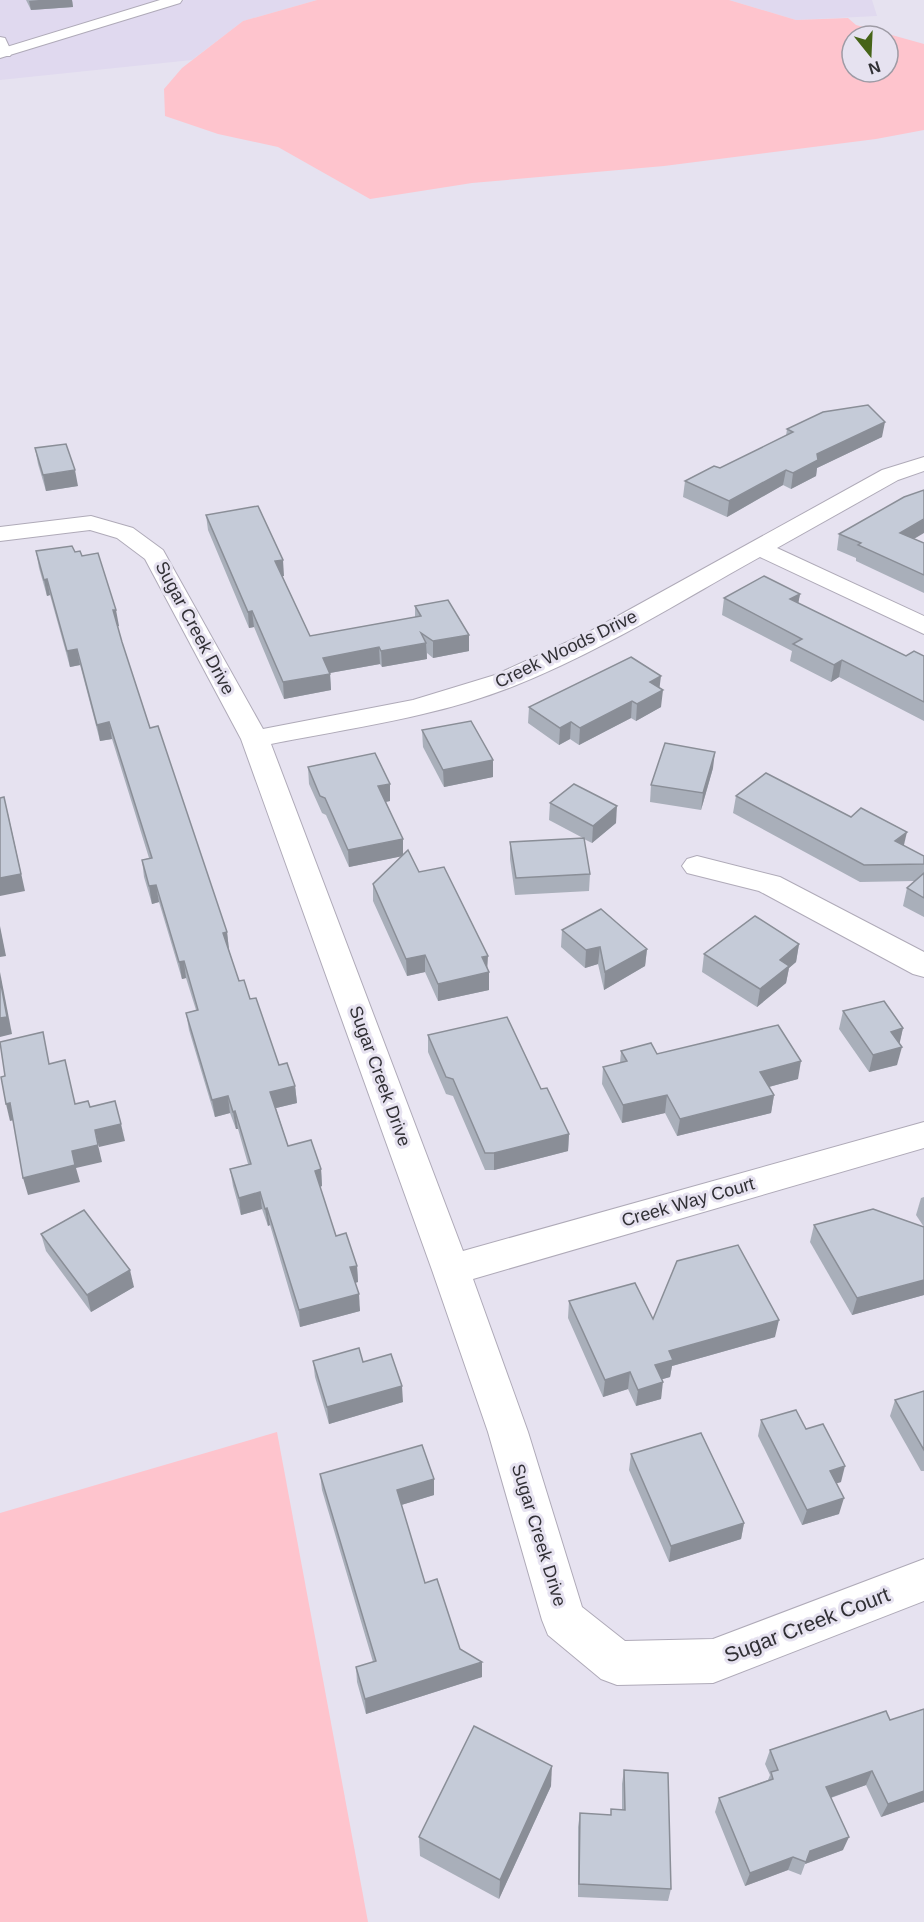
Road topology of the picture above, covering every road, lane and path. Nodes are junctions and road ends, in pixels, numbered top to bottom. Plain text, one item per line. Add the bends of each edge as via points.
1 (175, 0) edge
2 (2, 49) edge
3 (924, 464) edge
4 (0, 534) edge
5 (759, 548) junction
6 (924, 626) edge
7 (255, 739) junction
8 (697, 866) dead end
9 (924, 966) edge
10 (924, 1135) edge
11 (451, 1270) junction
12 (924, 1580) edge
13 (617, 1663) joint

1 - 2 main road
3 - 5 street, Creek Woods Drive via 890,475
4 - 7 street, Sugar Creek Drive via 91,523 125,533 156,555
5 - 6 street
5 - 7 street, Creek Woods Drive via 598,637 504,681 418,707
7 - 11 street, Sugar Creek Drive
8 - 9 street via 770,884
10 - 11 street, Creek Way Court
11 - 13 street, Sugar Creek Drive via 508,1432 564,1620
12 - 13 street, Sugar Creek Court via 713,1661

